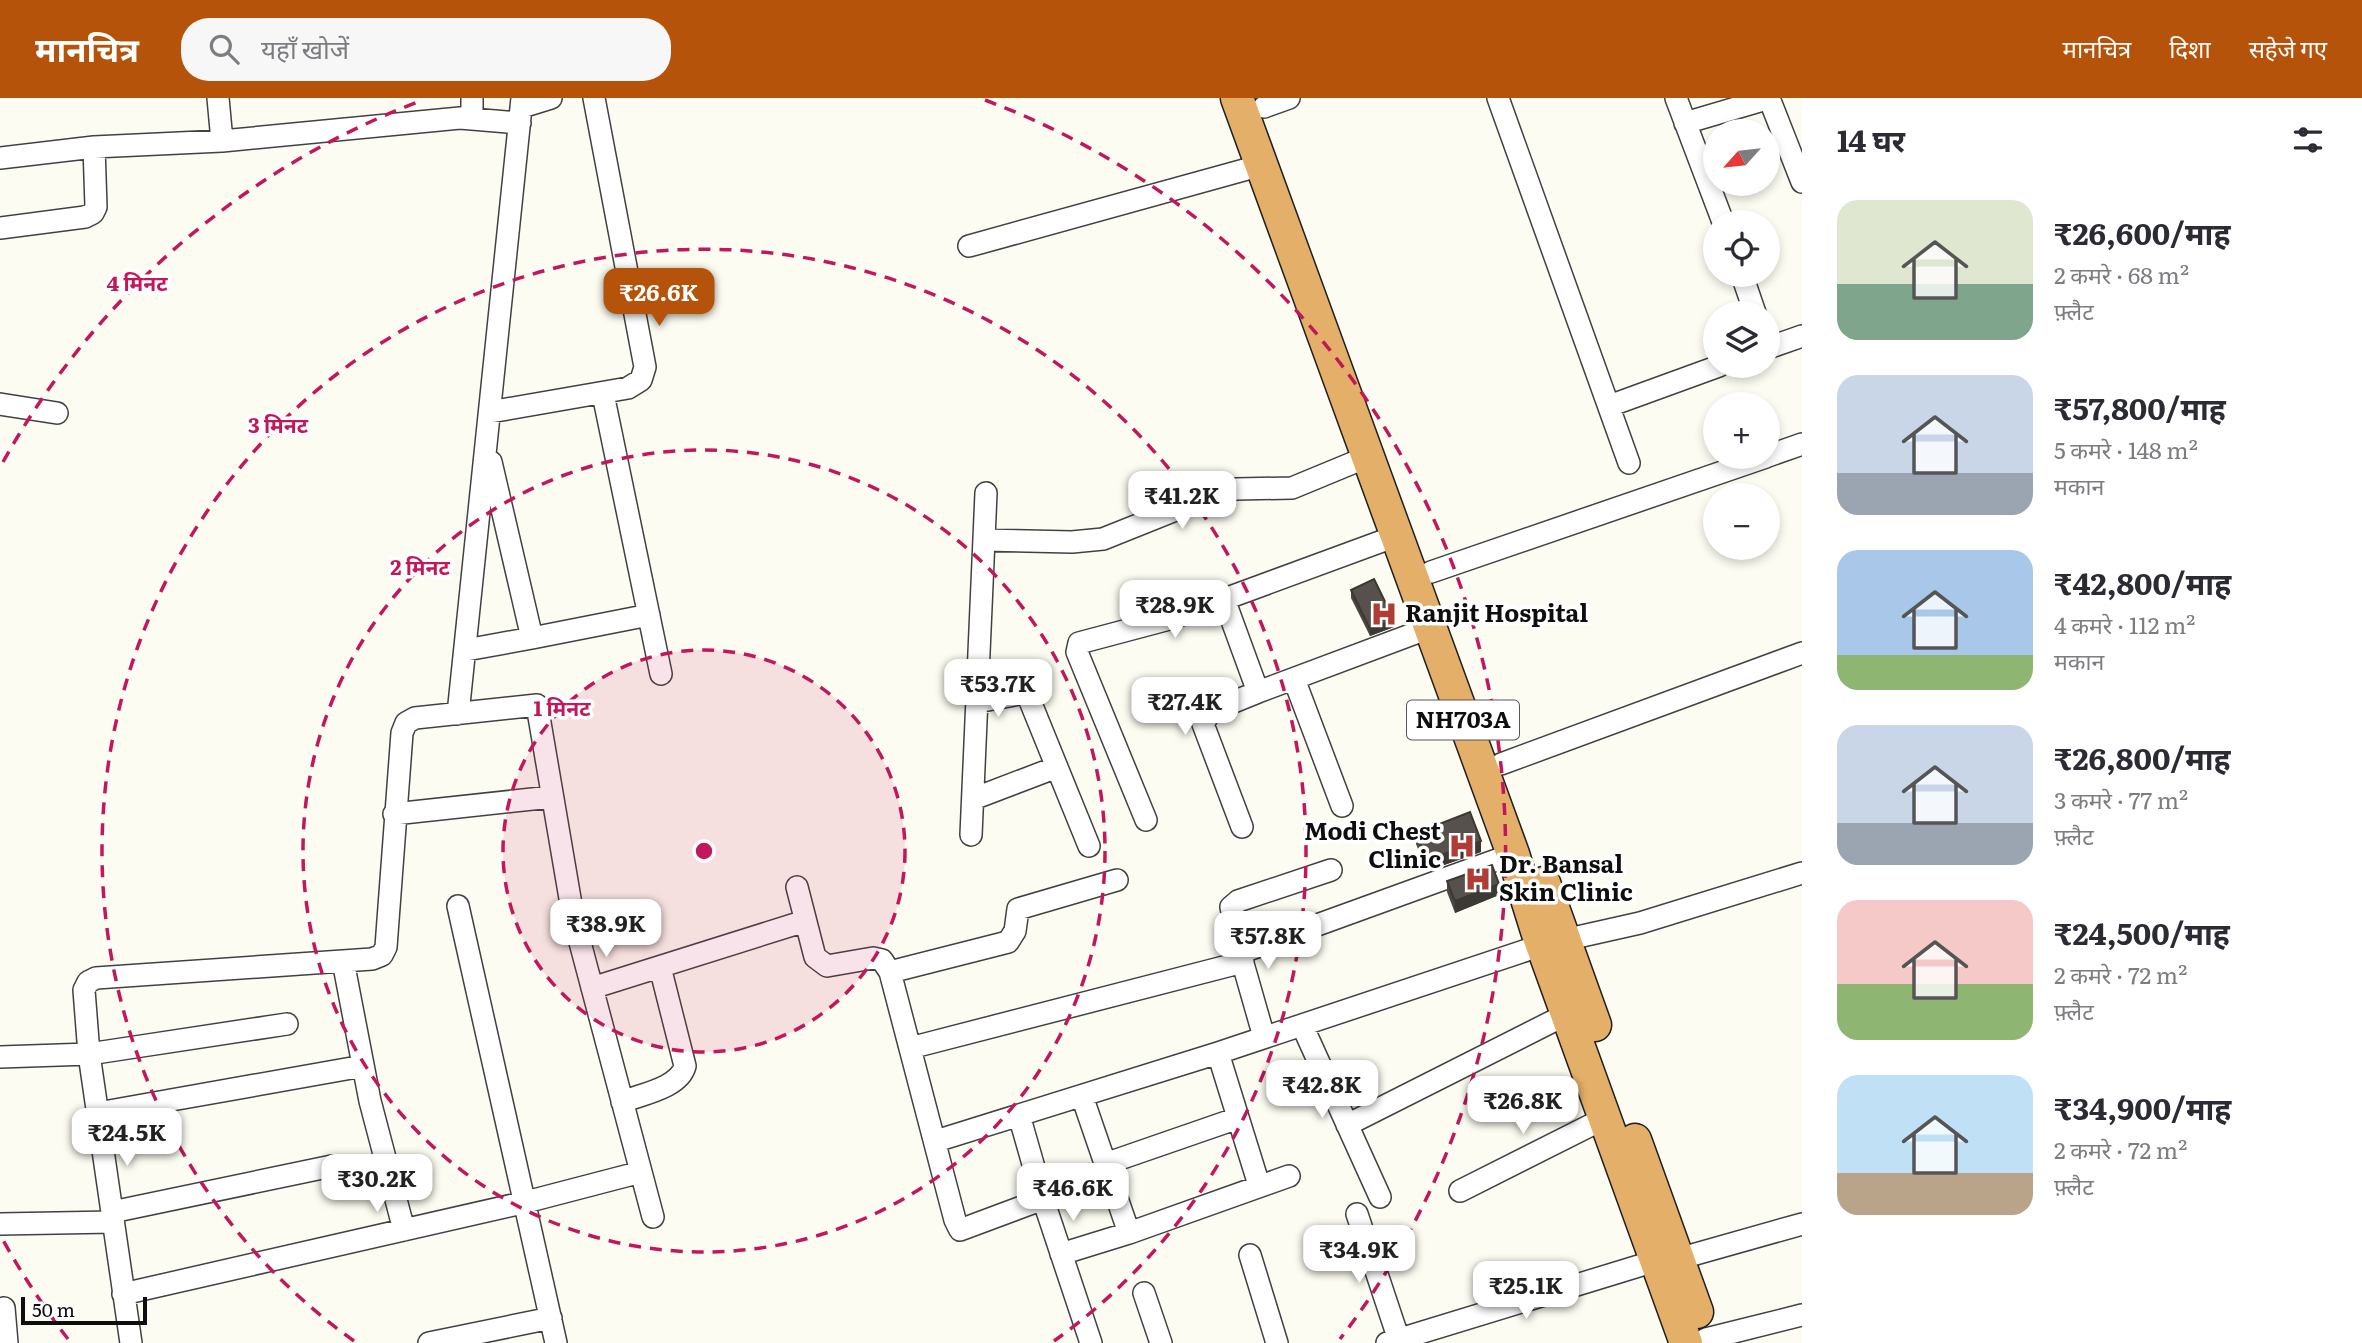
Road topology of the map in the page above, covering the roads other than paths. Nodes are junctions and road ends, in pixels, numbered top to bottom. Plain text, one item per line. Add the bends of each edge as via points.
1 (218, 98) edge
2 (551, 98) edge
3 (594, 98) edge
4 (1498, 98) edge
5 (1676, 98) edge
6 (1770, 98) edge
7 (1262, 100) edge
8 (472, 109) edge
9 (521, 109) edge
10 (1685, 123) junction
11 (222, 141) junction
12 (94, 147) junction
13 (0, 158) edge
14 (1262, 165) junction
15 (1802, 182) edge
16 (1718, 210) edge
17 (0, 228) edge
18 (969, 246) dead end
19 (1802, 336) edge
20 (1780, 344) edge
21 (1703, 372) edge
22 (603, 394) junction
23 (0, 404) edge
24 (1609, 406) junction
25 (490, 412) junction
26 (57, 413) dead end
27 (1802, 444) edge
28 (486, 445) junction
29 (1780, 452) edge
30 (1367, 457) junction
31 (1629, 463) dead end
32 (1729, 469) edge
33 (986, 493) dead end
34 (1396, 536) junction
35 (984, 540) junction
36 (1431, 572) junction
37 (1224, 599) junction
38 (649, 615) junction
39 (1429, 628) junction
40 (532, 638) junction
41 (466, 650) junction
42 (1802, 653) edge
43 (661, 674) dead end
44 (1294, 679) junction
45 (1258, 692) junction
46 (977, 702) junction
47 (458, 714) junction
48 (1501, 764) junction
49 (1057, 767) junction
50 (551, 797) junction
51 (973, 799) junction
52 (1342, 806) dead end
53 (394, 814) junction
54 (1146, 820) dead end
55 (1242, 827) dead end
56 (971, 835) dead end
57 (1089, 846) dead end
58 (1513, 854) junction
59 (1331, 870) dead end
60 (1802, 873) edge
61 (1117, 880) dead end
62 (797, 887) dead end
63 (458, 906) dead end
64 (805, 921) junction
65 (1553, 943) junction
66 (1242, 958) junction
67 (343, 961) junction
68 (660, 967) junction
69 (890, 972) junction
70 (592, 988) junction
71 (1567, 1014) junction
72 (287, 1024) dead end
73 (1302, 1025) junction
74 (1264, 1037) junction
75 (910, 1048) junction
76 (1218, 1053) junction
77 (89, 1054) junction
78 (0, 1057) edge
79 (363, 1066) junction
80 (1082, 1096) junction
81 (622, 1102) junction
82 (97, 1113) junction
83 (1019, 1115) junction
84 (1238, 1118) junction
85 (1605, 1118) junction
86 (1347, 1125) junction
87 (936, 1141) junction
88 (1105, 1164) junction
89 (332, 1166) dead end
90 (641, 1172) junction
91 (1289, 1176) dead end
92 (1259, 1185) junction
93 (1460, 1191) dead end
94 (1380, 1197) dead end
95 (1043, 1199) junction
96 (526, 1202) junction
97 (1357, 1214) dead end
98 (113, 1217) junction
99 (653, 1217) dead end
100 (0, 1224) edge
101 (1802, 1224) edge
102 (404, 1230) junction
103 (1129, 1233) junction
104 (1061, 1254) junction
105 (1250, 1255) dead end
106 (1666, 1260) junction
107 (1144, 1293) dead end
108 (123, 1294) junction
109 (4, 1308) dead end
110 (1802, 1315) edge
111 (551, 1318) junction
112 (482, 1338) edge
113 (1395, 1342) edge
114 (1700, 1342) edge
115 (6, 1343) edge
116 (131, 1343) edge
117 (429, 1343) edge
118 (556, 1343) edge
119 (1091, 1343) edge
120 (1161, 1343) edge
121 (1278, 1343) edge

1 - 11 street
2 - 9 street
3 - 22 street via 645,367 641,380
4 - 24 street
5 - 10 street
6 - 10 street
6 - 15 street
7 - 14 highway, NH703A
7 - 36 highway, NH703A
8 - 9 street
8 - 11 street
9 - 25 street
10 - 16 street
11 - 12 street
12 - 13 street
12 - 17 street via 93,214
14 - 18 street
14 - 30 highway, NH703A
19 - 20 street
21 - 24 street
22 - 25 street
22 - 38 street
23 - 26 street
24 - 31 street
25 - 28 street
27 - 29 street
28 - 40 street
28 - 41 street
30 - 34 highway, NH703A
30 - 35 street via 1292,488 1236,489 1213,495 1103,539
32 - 36 street
33 - 35 street
34 - 37 street
34 - 39 highway, NH703A
35 - 46 street
36 - 48 highway, NH703A
37 - 45 street
37 - 54 street via 1173,618 1084,641 1077,647
38 - 40 street
38 - 43 street
39 - 44 street
39 - 58 highway, NH703A
40 - 41 street
41 - 47 street
42 - 48 street
44 - 45 street
44 - 52 street
45 - 55 street via 1211,711 1203,724
46 - 49 street via 1027,696
46 - 51 street
47 - 50 street via 537,705
47 - 53 street via 406,723 401,733
48 - 65 highway, NH703A
49 - 51 street
49 - 57 street
50 - 53 street
50 - 70 street
51 - 56 street
53 - 67 street via 386,947 372,959
58 - 65 highway, NH703A
58 - 66 street
59 - 66 street via 1231,907
60 - 65 street via 1640,923
61 - 69 street via 1018,909 1015,931 1008,942
62 - 64 street
63 - 96 street
64 - 68 street
64 - 69 street via 820,963 827,966 873,958 883,960
65 - 71 highway, NH703A
65 - 73 street
65 - 106 highway, NH703A
66 - 74 street
66 - 75 street
67 - 77 street via 96,978 84,990
67 - 79 street
68 - 70 street
68 - 81 street via 685,1066 673,1082
69 - 75 street
70 - 81 street
71 - 85 highway, NH703A
71 - 86 street
72 - 77 street
73 - 74 street
73 - 86 street
74 - 76 street
75 - 87 street
76 - 80 street
76 - 84 street
77 - 78 street
77 - 82 street
79 - 82 street
79 - 102 street
80 - 83 street
80 - 88 street
81 - 90 street
82 - 98 street
83 - 87 street
83 - 95 street
84 - 88 street
84 - 92 street
85 - 93 street
85 - 106 highway, NH703A
86 - 94 street
87 - 95 street via 960,1230
88 - 103 street
89 - 98 street
90 - 96 street
90 - 99 street
91 - 92 street
92 - 103 street
95 - 104 street
96 - 102 street
96 - 111 street
97 - 113 street
98 - 100 street
98 - 108 street
101 - 106 street
102 - 108 street
103 - 104 street
104 - 119 street
105 - 121 street
106 - 113 street
106 - 114 highway, NH703A
107 - 120 street
108 - 116 street
109 - 115 street
110 - 114 street
111 - 112 street
111 - 118 street
112 - 117 street

